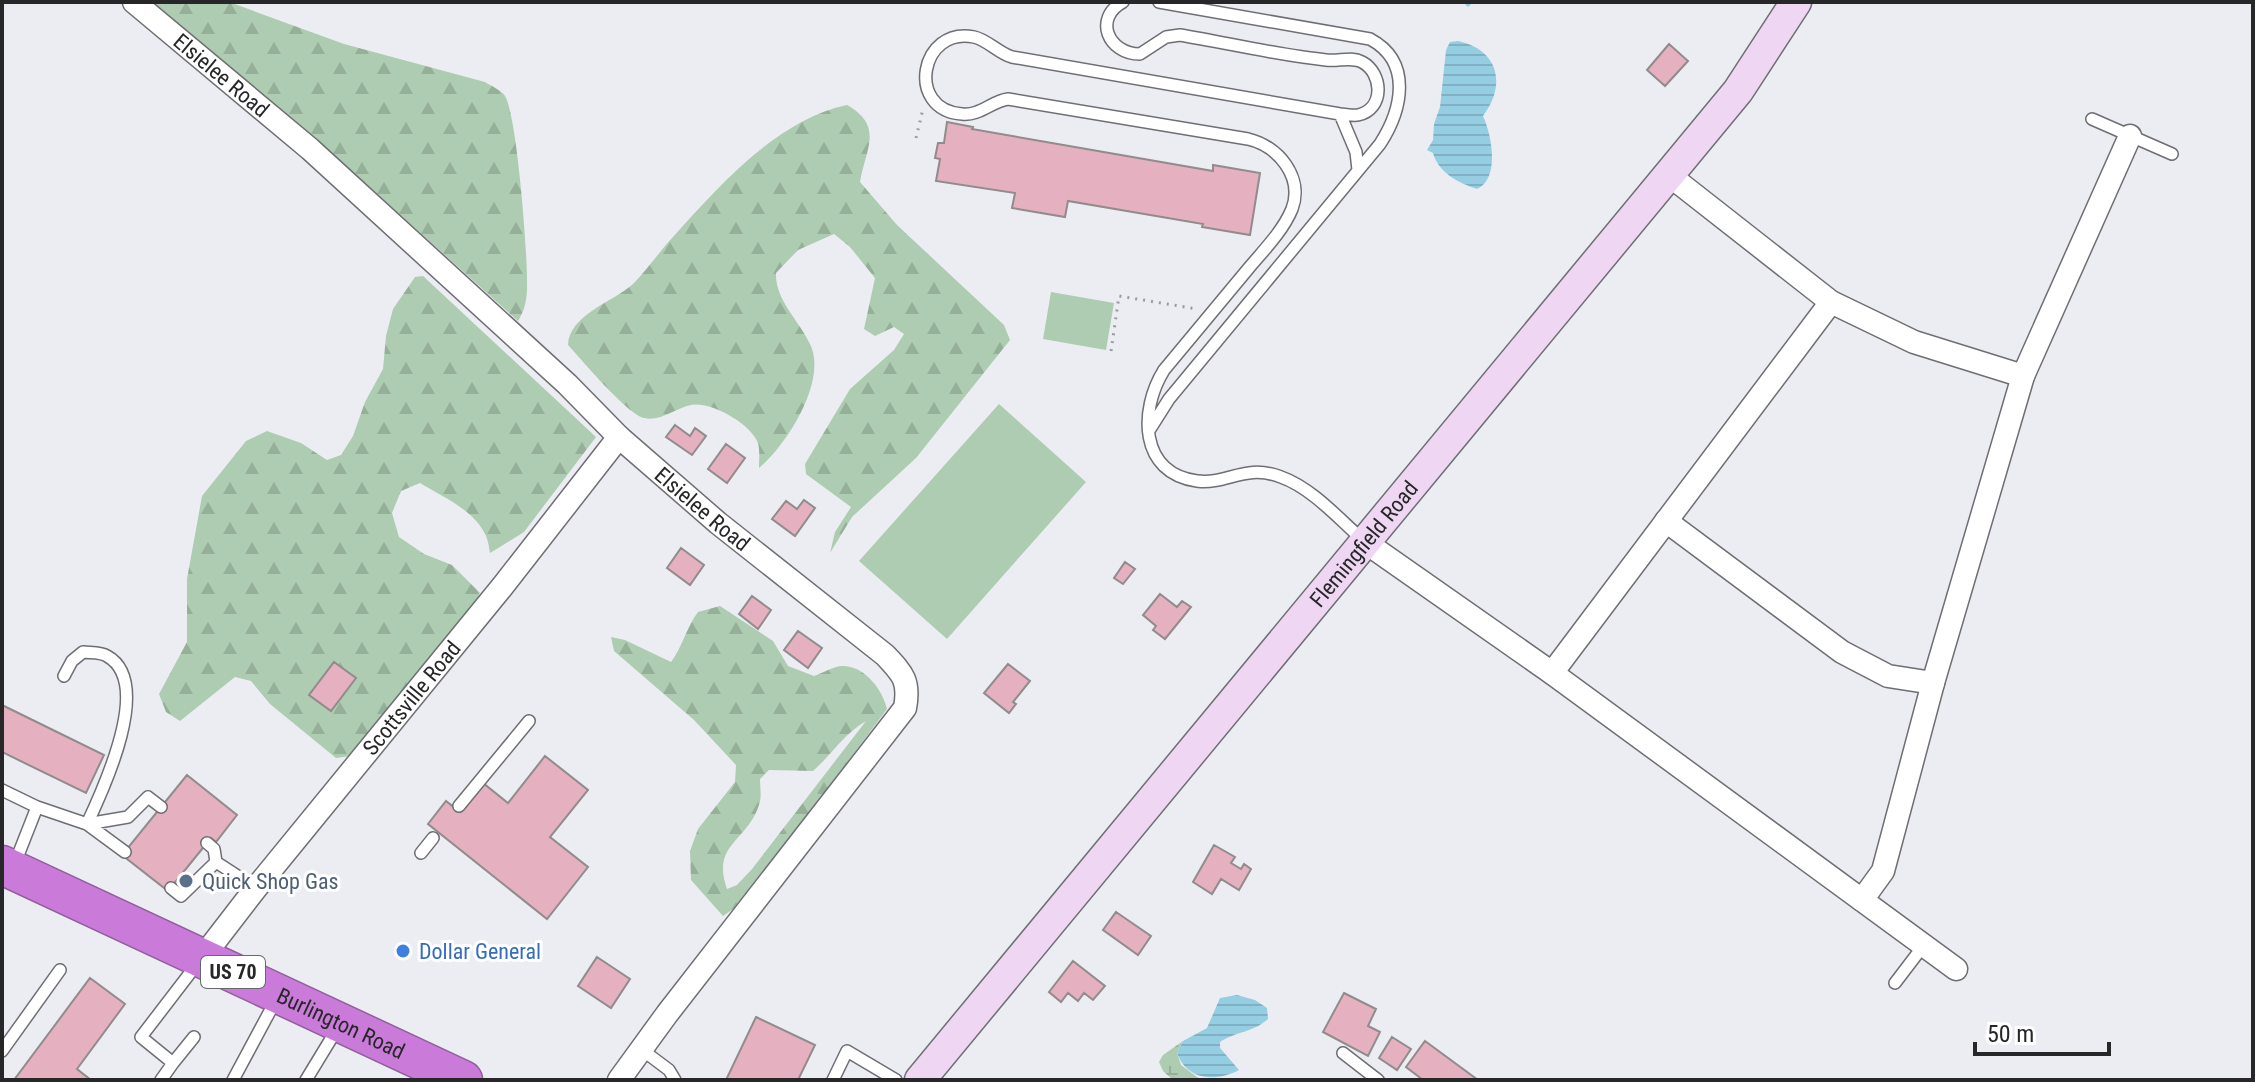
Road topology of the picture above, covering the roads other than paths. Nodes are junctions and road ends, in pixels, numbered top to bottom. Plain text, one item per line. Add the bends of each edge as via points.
1 (134, 2) edge
2 (1123, 2) edge
3 (1159, 2) edge
4 (1796, 2) edge
5 (1340, 114) junction
6 (2092, 119) dead end
7 (2130, 136) junction
8 (2172, 154) dead end
9 (1358, 170) junction
10 (1669, 175) junction
11 (1831, 302) junction
12 (2023, 376) junction
13 (1148, 433) junction
14 (619, 437) junction
15 (1666, 521) junction
16 (1365, 542) junction
17 (1552, 673) junction
18 (64, 676) dead end
19 (1933, 683) junction
20 (529, 721) dead end
21 (2, 790) edge
22 (459, 806) dead end
23 (37, 807) junction
24 (161, 807) dead end
25 (87, 824) junction
26 (433, 838) dead end
27 (207, 843) dead end
28 (125, 852) dead end
29 (421, 853) dead end
30 (216, 862) junction
31 (6, 875) edge
32 (171, 888) dead end
33 (256, 888) junction
34 (1862, 900) junction
35 (1924, 945) junction
36 (202, 958) junction
37 (1956, 969) dead end
38 (60, 970) dead end
39 (1895, 983) dead end
40 (279, 994) junction
41 (340, 1022) junction
42 (194, 1037) dead end
43 (641, 1049) junction
44 (2, 1051) edge
45 (1343, 1053) dead end
46 (173, 1063) junction
47 (161, 1080) edge
48 (233, 1080) edge
49 (306, 1080) edge
50 (463, 1080) edge
51 (619, 1080) edge
52 (675, 1080) edge
53 (833, 1080) edge
54 (896, 1080) edge
55 (920, 1080) edge
56 (1379, 1080) edge

1 - 14 street, Elsielee Road via 310,149
2 - 5 lane via 1112,11 1107,29 1115,46 1132,54 1180,35 1328,61 1358,60 1373,71 1378,93 1368,110
3 - 9 lane via 1359,36 1379,44 1394,61 1400,96 1389,130
4 - 10 street, Flemingfield Road via 1738,91
5 - 9 lane
5 - 13 lane via 1012,57 977,37 954,38 934,52 925,71 929,94 944,109 974,114 1008,99 1248,139 1270,147 1289,170 1295,194 1286,221 1164,370 1150,401
6 - 7 lane
7 - 8 lane
7 - 12 street
9 - 13 lane via 1169,399
10 - 11 street
10 - 16 street, Flemingfield Road
11 - 12 street via 1914,342
11 - 15 street
12 - 19 street
13 - 16 lane via 1157,457 1174,473 1200,482 1247,471 1280,476
14 - 33 street, Scottsville Road
14 - 43 street, Elsielee Road via 885,655 908,688 905,708
15 - 17 street
15 - 19 street via 1842,652 1888,676
16 - 17 street
16 - 55 street, Flemingfield Road
17 - 34 street
18 - 25 lane via 83,652 106,654 119,666 126,686 119,748
19 - 34 street via 1883,871
20 - 22 lane
21 - 23 lane
23 - 25 lane
23 - 31 lane
24 - 25 lane via 148,797 128,817
25 - 28 lane
26 - 29 lane
27 - 30 lane
30 - 32 lane via 181,896
30 - 33 lane
31 - 36 highway, Burlington Road / US 70
33 - 36 street, Scottsville Road
34 - 35 street
35 - 37 street
35 - 39 lane
36 - 40 highway, Burlington Road / US 70
36 - 46 lane via 141,1037
38 - 44 lane
40 - 41 highway, Burlington Road / US 70
40 - 48 lane
41 - 49 lane
41 - 50 highway, Burlington Road / US 70
42 - 46 lane
43 - 51 street, Elsielee Road
43 - 52 lane
45 - 56 lane
46 - 47 lane
53 - 54 lane via 847,1051

